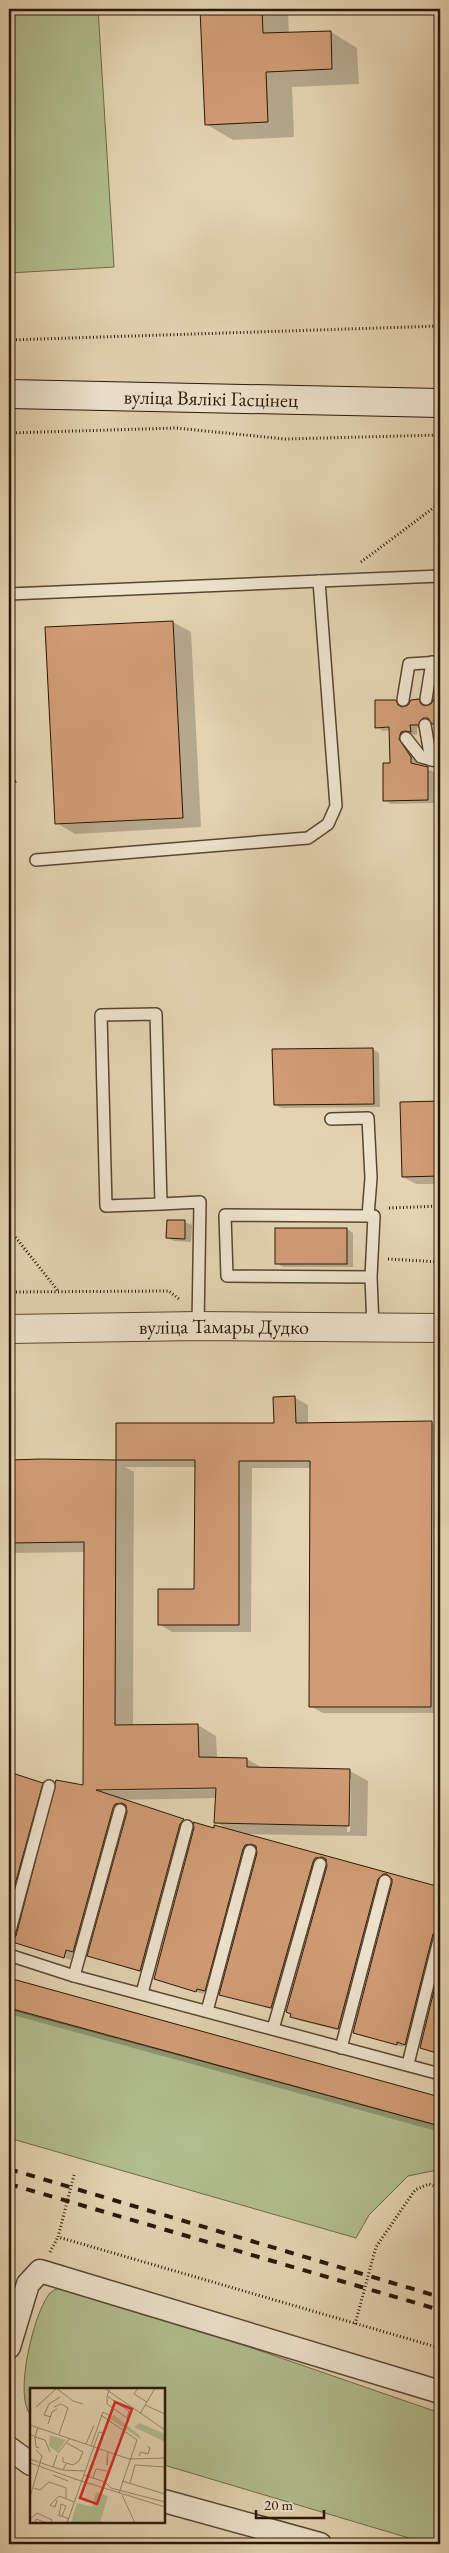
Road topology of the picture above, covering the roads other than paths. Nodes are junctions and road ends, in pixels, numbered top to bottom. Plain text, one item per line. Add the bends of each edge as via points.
1 (9, 394) edge
2 (440, 395) edge
3 (414, 401) junction
4 (440, 403) edge
5 (440, 576) edge
6 (319, 581) junction
7 (9, 594) edge
8 (436, 662) edge
9 (426, 699) dead end
10 (403, 700) dead end
11 (426, 724) dead end
12 (406, 738) dead end
13 (436, 761) edge
14 (36, 860) dead end
15 (331, 1119) dead end
16 (162, 1204) junction
17 (371, 1216) junction
18 (371, 1277) junction
19 (198, 1326) junction
20 (373, 1328) junction
21 (440, 1328) edge
22 (9, 1329) edge
23 (49, 1786) dead end
24 (120, 1810) dead end
25 (187, 1826) dead end
26 (250, 1852) dead end
27 (320, 1864) dead end
28 (385, 1881) dead end
29 (9, 1934) edge
30 (440, 1936) edge
31 (9, 1955) edge
32 (74, 1976) junction
33 (142, 1993) junction
34 (207, 2012) junction
35 (273, 2029) junction
36 (341, 2048) junction
37 (408, 2064) junction
38 (440, 2074) edge
39 (9, 2347) edge
40 (440, 2392) edge
41 (9, 2448) edge
42 (30, 2463) edge
43 (165, 2501) edge
44 (320, 2544) edge

1 - 3 main road, вуліца Вялікі Гасцінец
2 - 3 main road, вуліца Вялікі Гасцінец
3 - 4 main road, вуліца Вялікі Гасцінец
5 - 6 lane
6 - 7 lane
6 - 14 lane via 336,806 328,824 308,838
8 - 9 lane
8 - 10 lane via 409,664
11 - 13 lane
12 - 13 lane via 421,757
15 - 17 lane via 368,1118
16 - 16 lane via 156,1014 101,1015 106,1206
16 - 19 lane via 200,1202
17 - 18 lane
17 - 18 lane via 225,1215 227,1276
18 - 20 lane
19 - 20 main road, вуліца Тамары Дудко
19 - 22 main road, вуліца Тамары Дудко
20 - 21 main road, вуліца Тамары Дудко
23 - 29 lane
24 - 32 lane
25 - 33 lane
26 - 34 lane
27 - 35 lane
28 - 36 lane
30 - 37 lane
31 - 32 lane
32 - 33 lane
33 - 34 lane
34 - 35 lane
35 - 36 lane
36 - 37 lane
37 - 38 lane
39 - 40 street via 28,2284 40,2271
41 - 42 street
43 - 44 street

